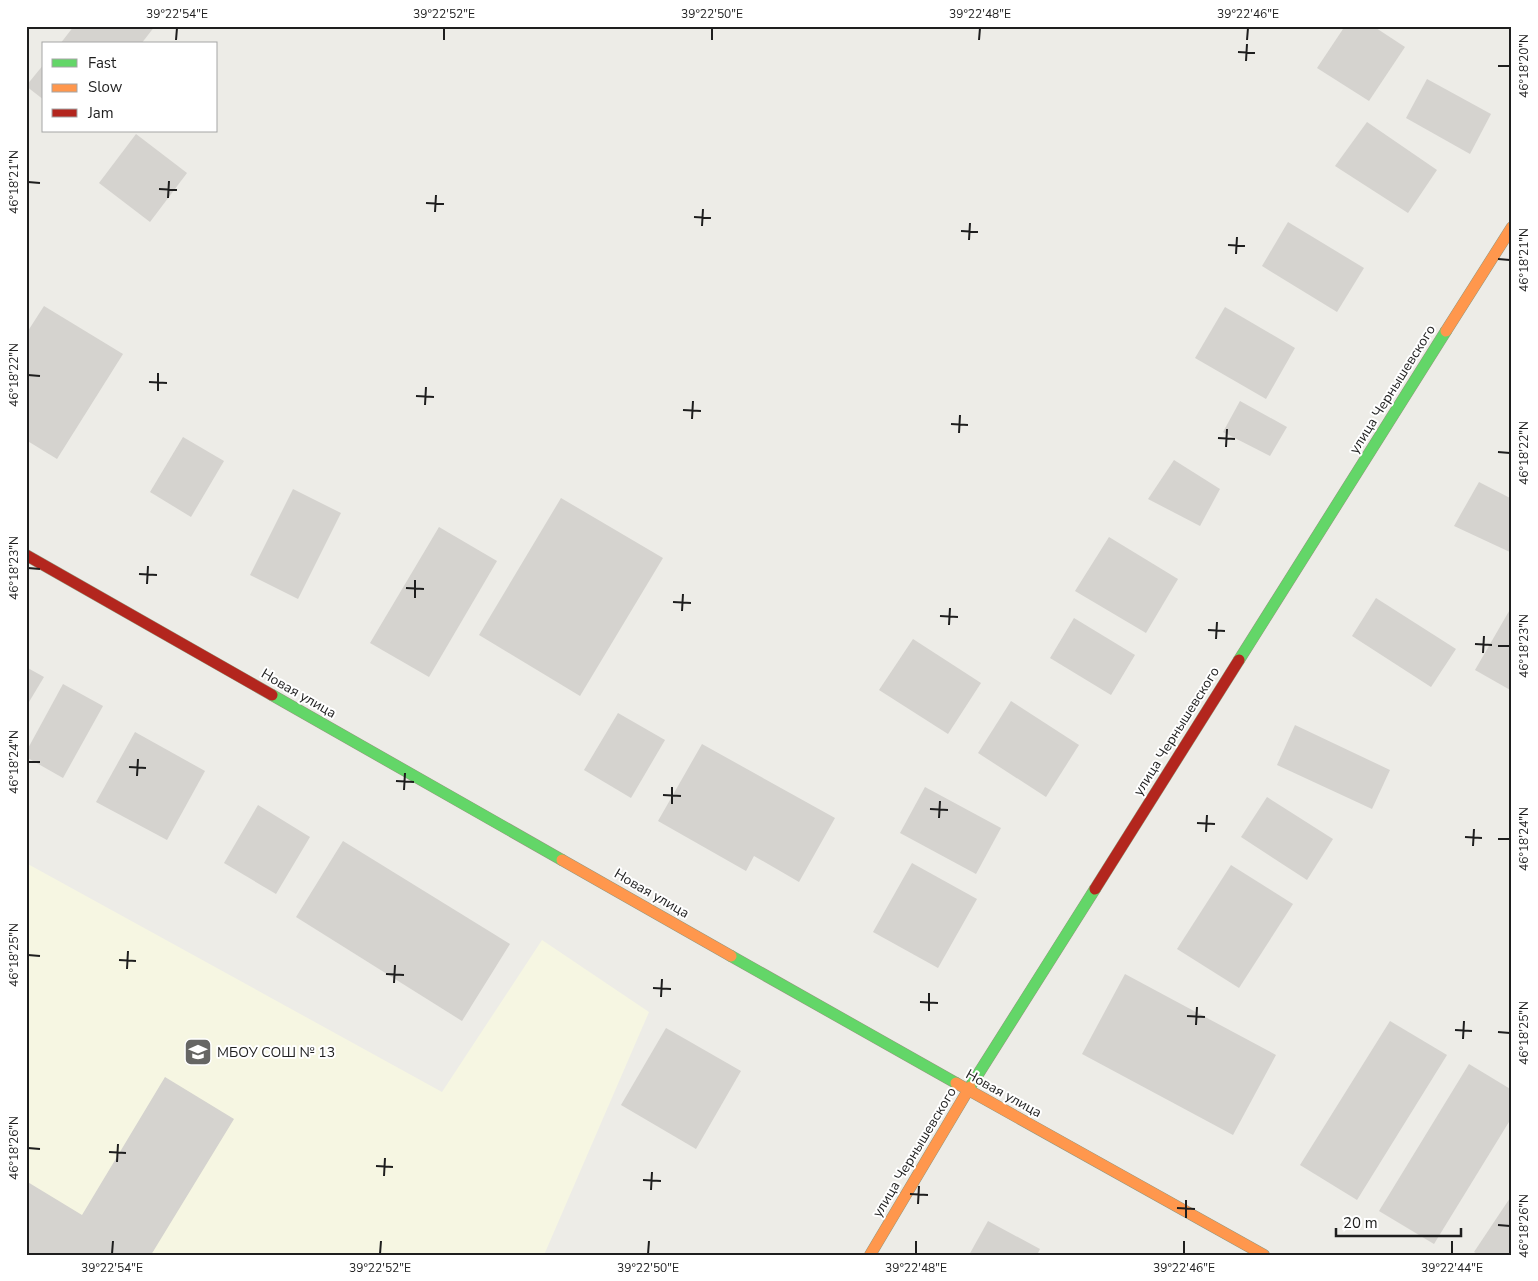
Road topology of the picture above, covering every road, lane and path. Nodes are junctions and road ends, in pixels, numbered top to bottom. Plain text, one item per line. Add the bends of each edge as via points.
1 (1512, 227) edge
2 (26, 555) edge
3 (968, 1090) junction
4 (870, 1255) edge
5 (1264, 1255) edge

1 - 3 main road, улица Чернышевского
2 - 3 main road, Новая улица
3 - 4 main road, улица Чернышевского
3 - 5 main road, Новая улица

